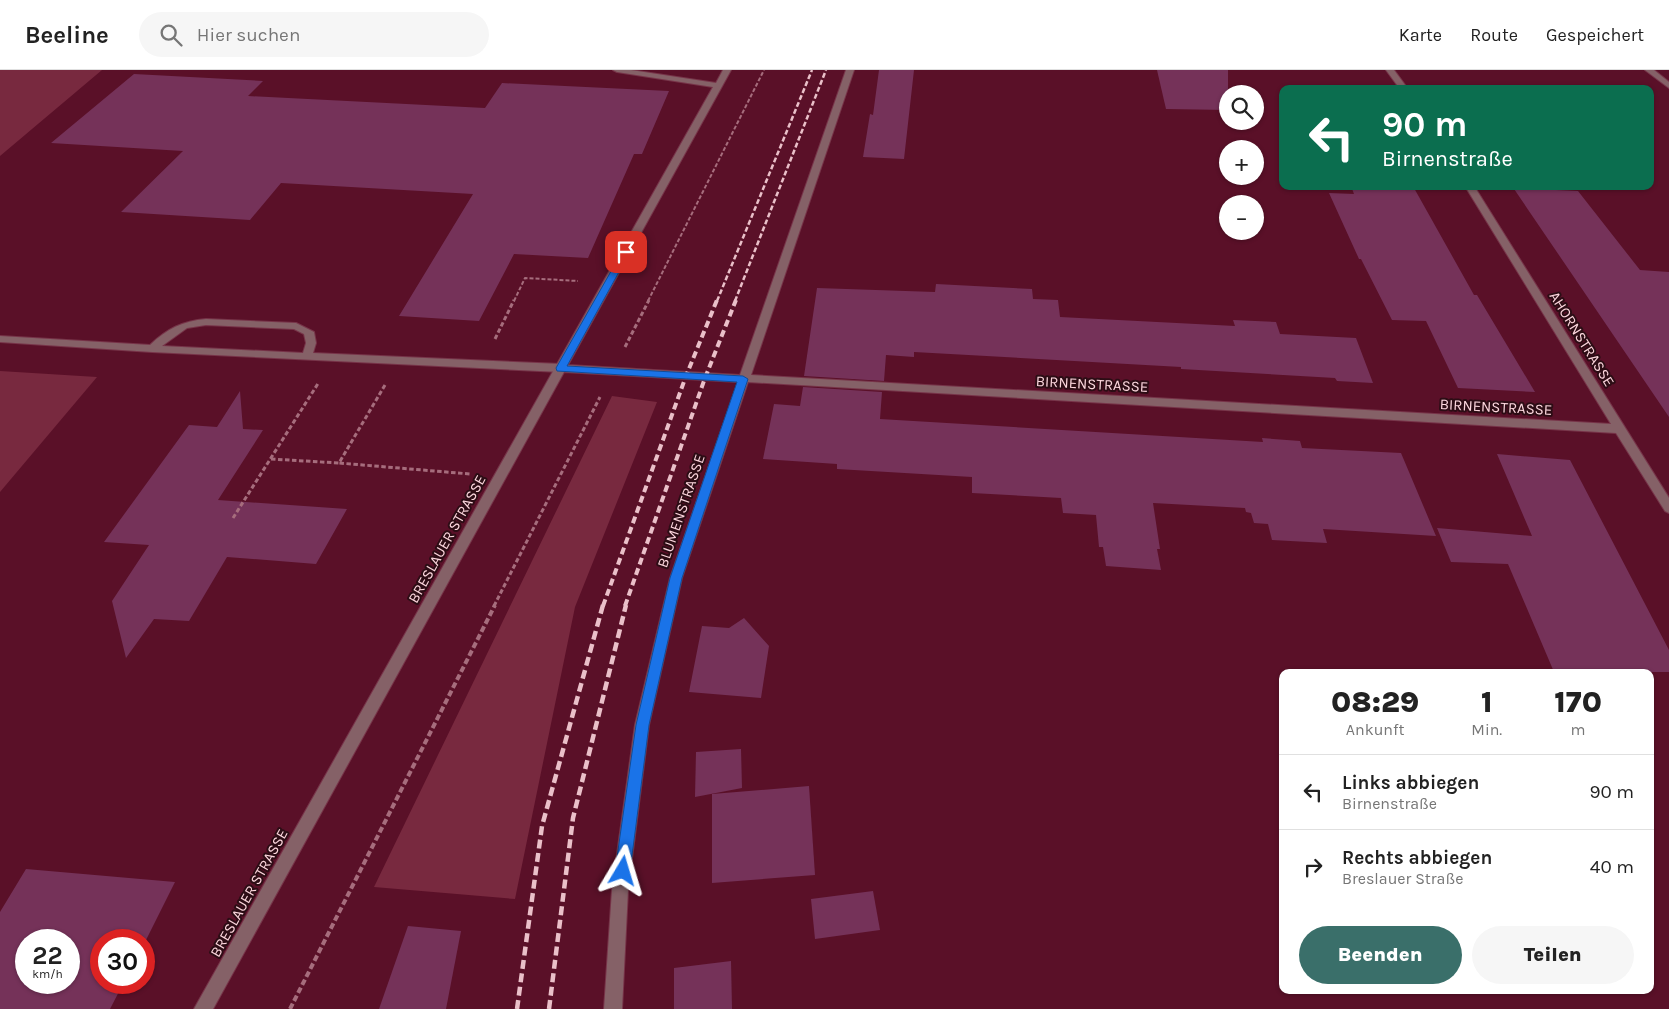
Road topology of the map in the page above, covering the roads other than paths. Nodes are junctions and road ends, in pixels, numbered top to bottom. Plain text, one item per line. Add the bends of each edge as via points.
1 (617, 70) edge
2 (727, 70) edge
3 (850, 70) edge
4 (1390, 70) edge
5 (1649, 70) edge
6 (1401, 85) edge
7 (719, 86) junction
8 (1669, 86) edge
9 (1472, 190) edge
10 (0, 339) edge
11 (152, 349) junction
12 (307, 357) junction
13 (561, 368) junction
14 (743, 379) junction
15 (1621, 429) junction
16 (1669, 508) edge
17 (203, 1009) edge
18 (613, 1009) edge

1 - 7 street
2 - 7 street, BRESLAUER STRASSE
3 - 14 street, BLUMENSTRASSE
4 - 6 street
5 - 8 street
7 - 13 street, BRESLAUER STRASSE
9 - 15 street, AHORNSTRASSE
10 - 11 street, BIRNENSTRASSE
11 - 12 street, BIRNENSTRASSE
11 - 12 street via 166,335 184,326 203,322 296,326 308,332 311,343
12 - 13 street, BIRNENSTRASSE
13 - 14 street, BIRNENSTRASSE
13 - 17 street, BRESLAUER STRASSE
14 - 15 street, BIRNENSTRASSE
14 - 18 street, BLUMENSTRASSE via 676,578 642,725 620,890
15 - 16 street, AHORNSTRASSE

